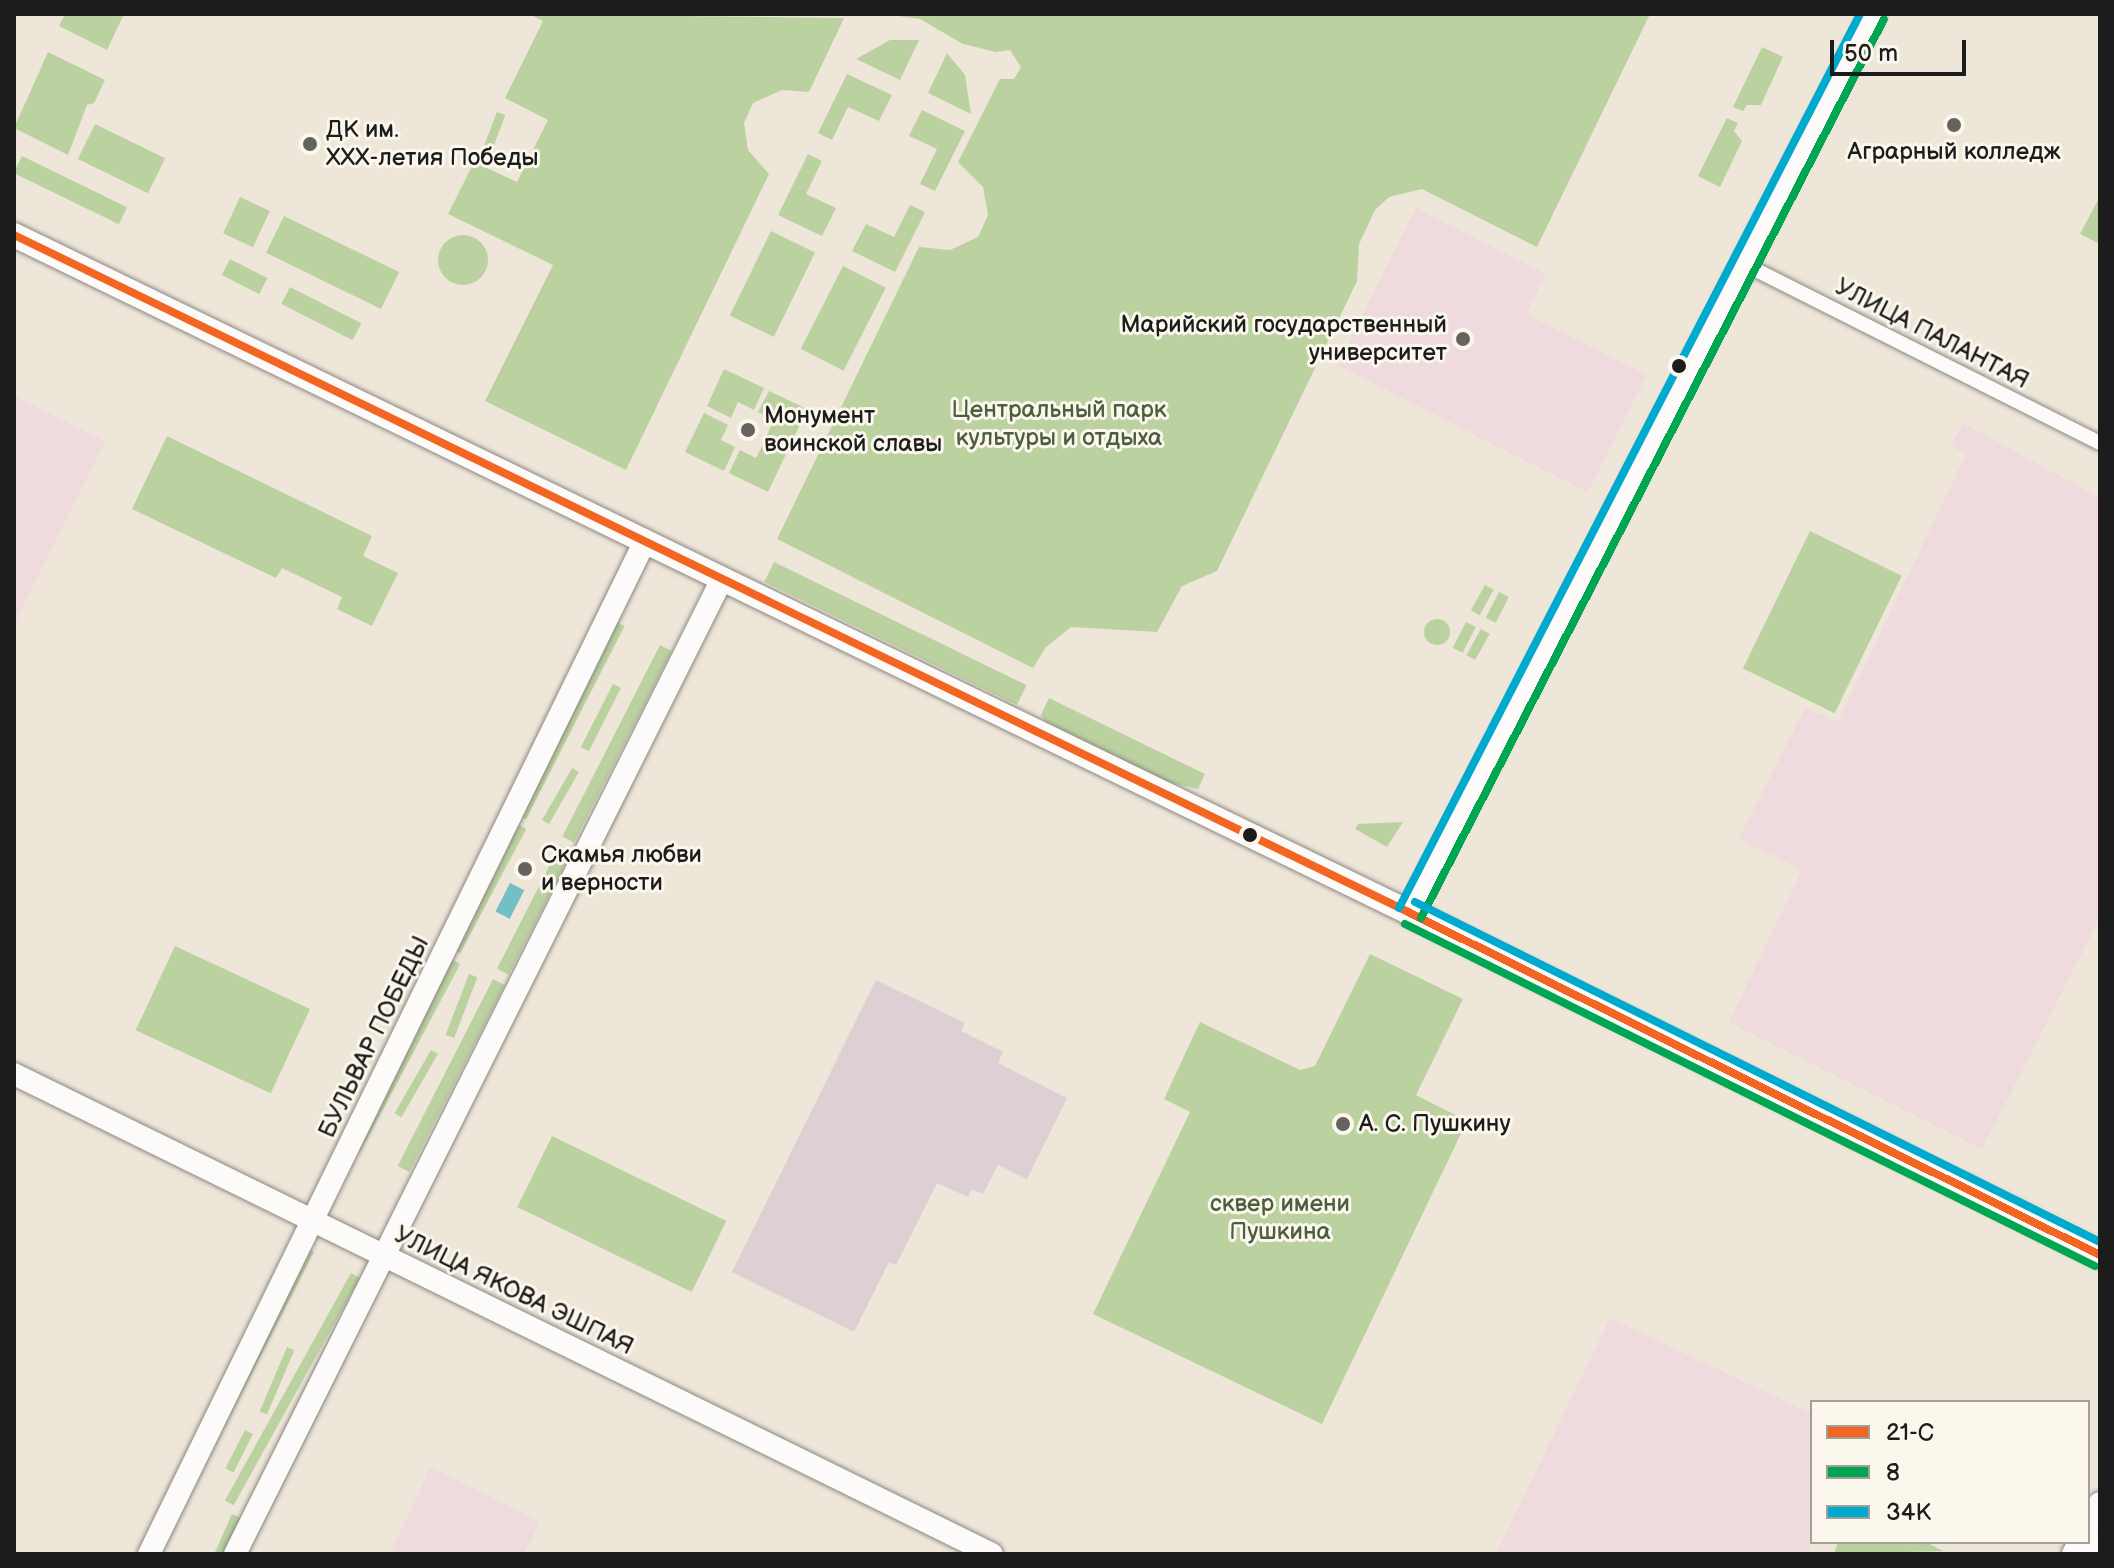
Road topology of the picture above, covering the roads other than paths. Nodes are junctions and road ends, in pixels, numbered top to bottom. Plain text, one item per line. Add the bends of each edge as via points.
1 (1873, 14) edge
2 (14, 235) edge
3 (1744, 264) junction
4 (2100, 443) edge
5 (645, 541) junction
6 (722, 579) junction
7 (1410, 913) junction
8 (14, 1074) edge
9 (313, 1221) junction
10 (2100, 1255) edge
11 (384, 1256) junction
12 (2100, 1504) edge
13 (2090, 1523) edge
14 (2100, 1546) edge
15 (149, 1554) edge
16 (235, 1554) edge
17 (992, 1554) edge
18 (2096, 1554) edge

1 - 3 street
2 - 5 main road
3 - 4 street, УЛИЦА ПАЛАНТАЯ
3 - 7 street
5 - 6 main road
5 - 9 street, БУЛЬВАР ПОБЕДЫ
6 - 7 main road
6 - 11 street
7 - 10 main road
8 - 9 street, УЛИЦА ЯКОВА ЭШПАЯ
9 - 11 street, УЛИЦА ЯКОВА ЭШПАЯ
9 - 15 street, БУЛЬВАР ПОБЕДЫ
11 - 16 street
11 - 17 street, УЛИЦА ЯКОВА ЭШПАЯ
12 - 13 main road
14 - 18 main road

